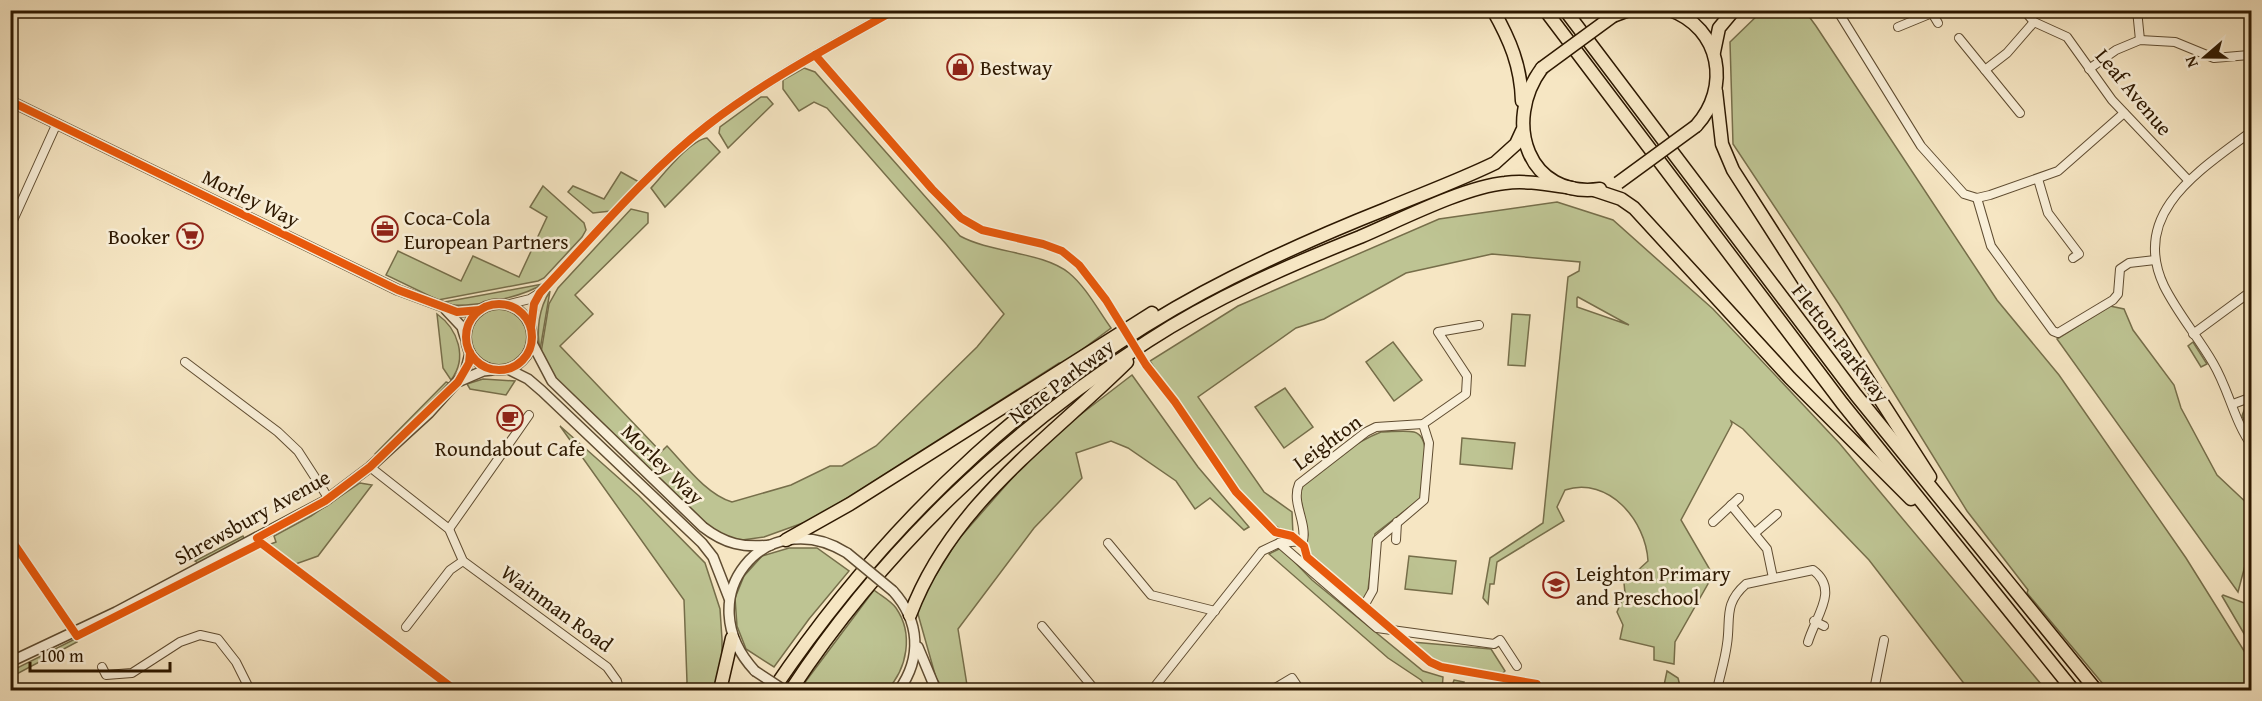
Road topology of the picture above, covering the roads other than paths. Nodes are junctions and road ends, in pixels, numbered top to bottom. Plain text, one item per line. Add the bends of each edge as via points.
1 (895, 10) edge
2 (1493, 10) edge
3 (1545, 10) edge
4 (1565, 10) edge
5 (1629, 10) edge
6 (1670, 10) edge
7 (1734, 10) edge
8 (1837, 10) edge
9 (2024, 10) edge
10 (2137, 10) edge
11 (1919, 14) edge
12 (2034, 22) junction
13 (1938, 23) dead end
14 (1898, 27) dead end
15 (2252, 30) edge
16 (1959, 38) dead end
17 (2140, 40) junction
18 (1714, 52) junction
19 (2249, 55) junction
20 (2089, 69) junction
21 (1985, 70) junction
22 (2252, 72) edge
23 (1716, 92) junction
24 (10, 101) edge
25 (1522, 111) junction
26 (2020, 113) dead end
27 (2124, 113) junction
28 (57, 123) junction
29 (1522, 131) junction
30 (2252, 131) edge
31 (2038, 179) junction
32 (2188, 180) junction
33 (1572, 188) junction
34 (1594, 190) junction
35 (1977, 198) junction
36 (10, 227) edge
37 (2073, 258) dead end
38 (2155, 260) junction
39 (540, 293) junction
40 (2246, 295) dead end
41 (1194, 298) junction
42 (505, 305) junction
43 (445, 309) junction
44 (480, 310) junction
45 (1479, 325) dead end
46 (531, 327) junction
47 (2193, 334) junction
48 (466, 340) junction
49 (1149, 340) junction
50 (532, 343) junction
51 (470, 353) junction
52 (185, 362) dead end
53 (508, 369) junction
54 (494, 370) junction
55 (458, 382) junction
56 (2252, 397) edge
57 (2233, 404) junction
58 (529, 415) dead end
59 (1423, 424) junction
60 (2252, 446) edge
61 (370, 467) junction
62 (1739, 498) dead end
63 (329, 499) junction
64 (1731, 505) junction
65 (1777, 514) dead end
66 (1397, 522) junction
67 (1713, 522) dead end
68 (1939, 525) junction
69 (449, 529) junction
70 (1755, 533) junction
71 (1971, 538) junction
72 (786, 540) junction
73 (1396, 540) dead end
74 (1108, 543) dead end
75 (1279, 543) junction
76 (771, 545) junction
77 (463, 561) junction
78 (1773, 578) junction
79 (2252, 580) edge
80 (2252, 587) edge
81 (729, 598) junction
82 (1215, 611) junction
83 (1360, 613) junction
84 (909, 615) junction
85 (1814, 621) junction
86 (1042, 626) dead end
87 (1824, 626) dead end
88 (406, 627) dead end
89 (732, 638) junction
90 (915, 639) junction
91 (1884, 639) dead end
92 (1808, 642) dead end
93 (10, 662) edge
94 (102, 666) dead end
95 (1517, 666) dead end
96 (10, 679) edge
97 (16, 690) edge
98 (249, 690) edge
99 (619, 690) edge
100 (720, 690) edge
101 (773, 690) edge
102 (784, 690) edge
103 (791, 690) edge
104 (899, 690) edge
105 (936, 690) edge
106 (1095, 690) edge
107 (1154, 690) edge
108 (1272, 690) edge
109 (1299, 690) edge
110 (1717, 690) edge
111 (1874, 690) edge
112 (2073, 690) edge
113 (2096, 690) edge

1 - 39 street via 768,82 707,126 676,152
2 - 25 main road via 1514,51
3 - 68 main road, Fletton Parkway via 1744,276
4 - 71 main road, Fletton Parkway via 1756,266
5 - 25 main road, bridge via 1613,16 1542,68 1526,94
6 - 18 main road via 1690,20
7 - 18 main road via 1719,28
8 - 35 street via 1921,146 1964,194
9 - 12 street, Leaf Avenue
10 - 17 street
11 - 13 street via 1932,13
11 - 14 street
12 - 20 street, Leaf Avenue via 2067,37
12 - 21 street via 2007,53
15 - 19 street
16 - 21 street
17 - 19 street via 2175,42 2214,58
17 - 20 street via 2116,50
18 - 23 main road
19 - 22 street
20 - 27 street, Leaf Avenue
21 - 26 street
23 - 34 main road, bridge via 1709,110 1696,126 1618,183
23 - 71 main road via 1722,144 1733,170
24 - 28 street, Morley Way
25 - 29 main road
27 - 31 street via 2058,171
27 - 32 street, Leaf Avenue
28 - 36 street
28 - 43 street, Morley Way via 398,290
29 - 33 main road via 1539,166
29 - 41 main road, Nene Parkway via 1516,144 1495,163 1292,249
30 - 32 street
31 - 35 street
31 - 37 street via 2048,213 2079,254
32 - 38 street via 2165,210 2157,231
33 - 34 main road, Nene Parkway
33 - 49 main road, Nene Parkway via 1504,183 1464,194 1267,276
34 - 68 main road via 1635,208 1873,465
35 - 38 street via 1991,246 2058,333 2113,300 2118,294 2120,269 2129,263
38 - 47 street via 2163,284
39 - 42 street
39 - 46 street
40 - 47 street
41 - 72 main road via 1162,308 1135,323 850,504
41 - 101 main road, Nene Parkway via 1113,347 982,448 878,553
42 - 44 street
42 - 46 street via 521,312
43 - 44 street, Morley Way
43 - 48 street, Morley Way via 462,327
44 - 48 street via 469,323
45 - 59 street via 1438,332 1467,376 1466,394
46 - 50 street
47 - 57 street via 2214,364
48 - 51 street
49 - 84 main road via 996,485 946,544 928,571
49 - 103 main road, Nene Parkway via 1033,424 944,503 851,607
50 - 53 street via 526,357
50 - 76 street, Morley Way via 552,381 703,527 737,546
51 - 54 street via 476,361
51 - 55 street, Shrewsbury Avenue
52 - 63 street via 298,451
53 - 54 street
53 - 81 street, Morley Way via 542,391 702,543 713,557
54 - 55 street, Shrewsbury Avenue
55 - 61 street, Shrewsbury Avenue
56 - 57 street
57 - 60 street
58 - 69 street
59 - 66 street via 1430,443 1424,500
59 - 75 street, Leighton via 1376,427 1299,484 1295,494 1305,532 1303,541
61 - 63 street, Shrewsbury Avenue
61 - 69 street
62 - 64 street
63 - 93 street, Shrewsbury Avenue via 116,612
64 - 67 street
64 - 70 street
65 - 70 street
66 - 73 street
66 - 83 street via 1377,540 1372,590
68 - 112 main road, Fletton Parkway
69 - 77 street
70 - 78 street via 1767,549
71 - 113 main road, Fletton Parkway
72 - 76 street
72 - 84 street, bridge via 824,542 847,554 893,591
74 - 82 street via 1151,595
75 - 82 street, Leighton via 1262,551
75 - 83 street
76 - 81 street via 740,572
77 - 88 street via 450,570
77 - 99 street, Wainman Road via 608,667
78 - 85 street via 1813,570 1822,577 1826,599
78 - 110 street via 1746,584 1738,591 1727,614 1728,642
79 - 80 street
81 - 89 street
82 - 107 street, Leighton
83 - 95 street via 1377,628 1494,644 1500,640
84 - 90 street
85 - 87 street
85 - 92 street
86 - 106 street
89 - 100 main road
89 - 102 street, bridge via 755,671
90 - 104 street via 912,668
90 - 105 street
91 - 111 street
94 - 98 street via 106,675 132,673 180,642 200,635 219,639
96 - 97 street
108 - 109 street via 1292,678

